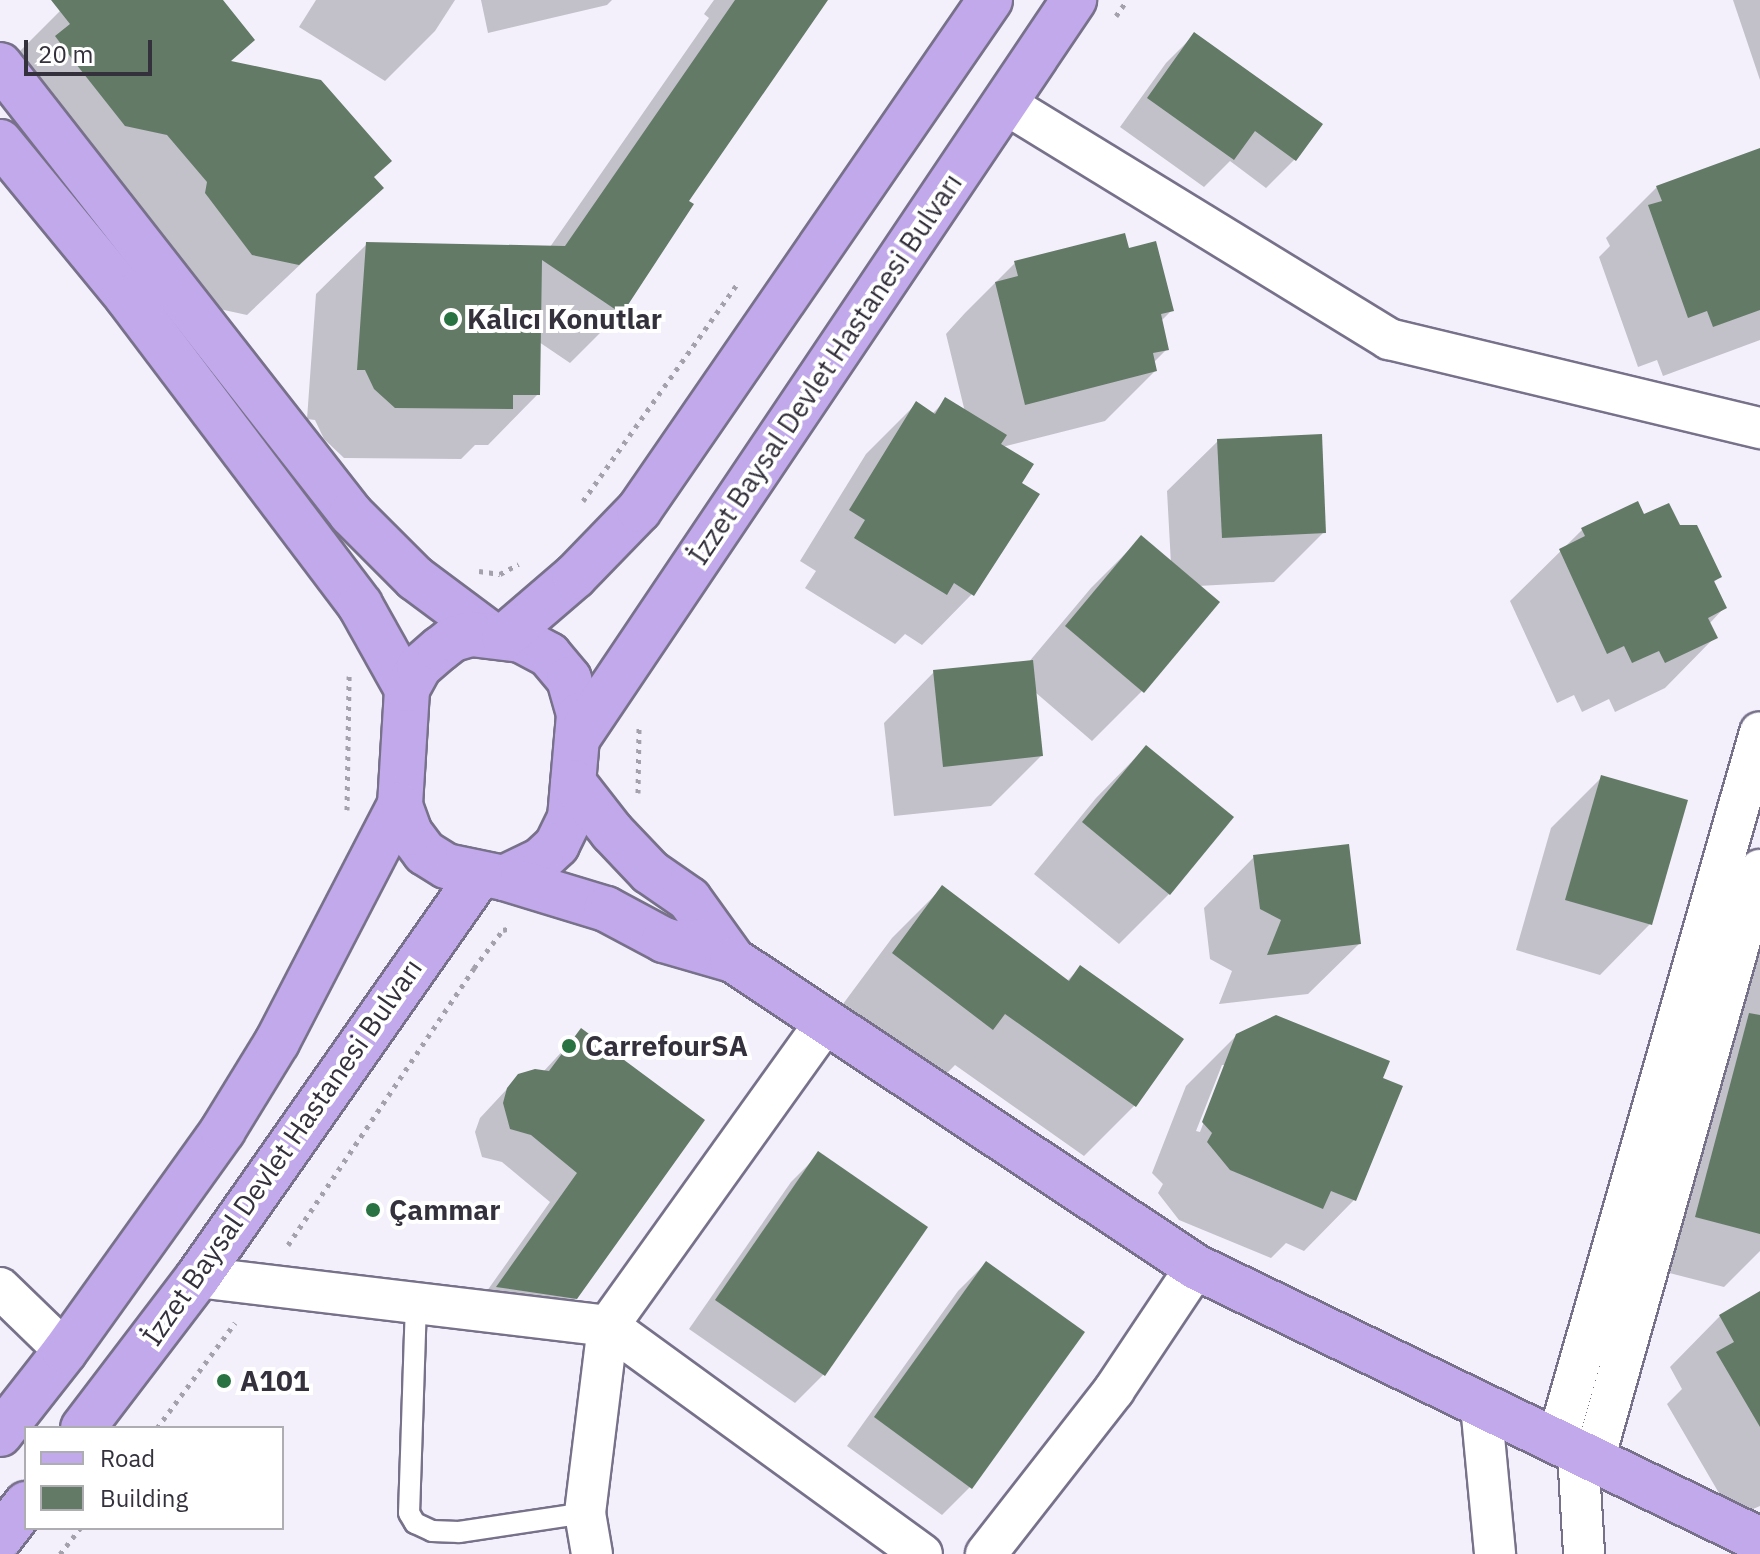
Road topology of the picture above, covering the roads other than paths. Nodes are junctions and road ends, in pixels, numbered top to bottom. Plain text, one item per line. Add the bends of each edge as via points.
1 (990, 0) edge
2 (1074, 0) edge
3 (0, 65) edge
4 (1004, 103) junction
5 (0, 142) edge
6 (1760, 428) edge
7 (497, 636) junction
8 (407, 689) junction
9 (1760, 732) edge
10 (577, 739) junction
11 (573, 782) junction
12 (400, 805) junction
13 (1760, 870) edge
14 (492, 876) junction
15 (733, 960) junction
16 (826, 1021) junction
17 (1196, 1267) junction
18 (198, 1277) junction
19 (0, 1288) edge
20 (416, 1303) junction
21 (608, 1326) junction
22 (65, 1351) junction
23 (1481, 1405) junction
24 (85, 1426) edge
25 (0, 1434) edge
26 (1576, 1451) junction
27 (24, 1507) edge
28 (585, 1513) junction
29 (0, 1538) edge
30 (1760, 1540) edge
31 (592, 1554) edge
32 (922, 1554) edge
33 (986, 1554) edge
34 (1495, 1554) edge
35 (1584, 1554) edge

1 - 7 main road via 639,510 575,576
2 - 4 main road, İzzet Baysal Devlet Hastanesi Bulvarı
3 - 7 main road via 351,514 415,578
4 - 6 street via 1389,339
4 - 10 main road, İzzet Baysal Devlet Hastanesi Bulvarı
5 - 8 main road via 128,298 360,605
7 - 8 main road via 453,639 419,667
7 - 10 main road, İzzet Baysal Devlet Hastanesi Bulvarı via 521,640 549,655 569,679 579,715
8 - 12 main road
9 - 26 street
10 - 11 main road, İzzet Baysal Devlet Hastanesi Bulvarı
11 - 14 main road, İzzet Baysal Devlet Hastanesi Bulvarı via 570,818 557,845 525,871
11 - 15 main road via 650,872 689,899
12 - 14 main road via 410,833 425,853 446,866
12 - 22 main road via 277,1042 223,1130
13 - 26 street
14 - 15 main road via 606,909 664,940
14 - 18 main road, İzzet Baysal Devlet Hastanesi Bulvarı
15 - 16 main road
16 - 17 main road
16 - 21 street
17 - 23 main road
17 - 33 street via 1114,1390
18 - 20 street
18 - 24 main road, İzzet Baysal Devlet Hastanesi Bulvarı
19 - 22 street
20 - 21 street
20 - 28 lane via 409,1513 415,1523 432,1531 459,1532
21 - 28 street
21 - 32 street
22 - 25 main road
23 - 26 main road
23 - 34 street
26 - 30 main road
26 - 35 street
27 - 29 main road
28 - 31 street

